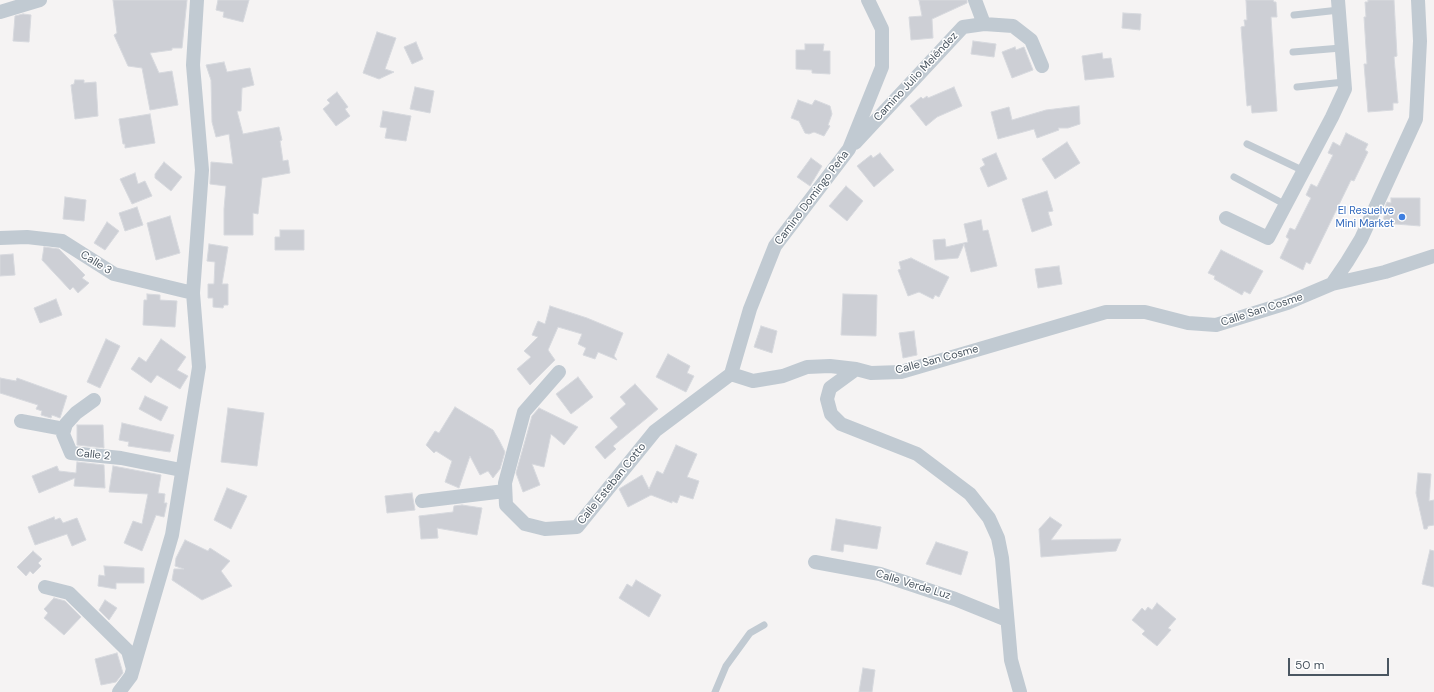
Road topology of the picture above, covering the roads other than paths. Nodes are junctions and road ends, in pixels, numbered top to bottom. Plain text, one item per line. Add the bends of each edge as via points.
1 (40, 0) edge
2 (197, 0) edge
3 (868, 0) edge
4 (975, 0) edge
5 (1418, 0) edge
6 (1338, 5) edge
7 (0, 12) edge
8 (1294, 15) dead end
9 (984, 24) junction
10 (1341, 48) junction
11 (1293, 52) dead end
12 (1042, 66) dead end
13 (1344, 82) junction
14 (1297, 86) dead end
15 (1247, 144) dead end
16 (849, 149) junction
17 (1304, 171) junction
18 (1234, 177) dead end
19 (1286, 205) junction
20 (1226, 218) dead end
21 (0, 238) edge
22 (1434, 256) edge
23 (1332, 284) junction
24 (193, 293) junction
25 (856, 369) junction
26 (558, 372) dead end
27 (731, 374) junction
28 (94, 400) dead end
29 (21, 421) dead end
30 (64, 430) junction
31 (181, 470) junction
32 (505, 491) junction
33 (422, 501) dead end
34 (815, 562) dead end
35 (44, 587) dead end
36 (1007, 620) junction
37 (764, 625) dead end
38 (133, 670) junction
39 (119, 692) edge
40 (714, 692) edge
41 (1020, 692) edge

1 - 7 street
2 - 24 street via 194,65 202,170
3 - 16 street, Camino Domingo Peña via 882,29 882,67
4 - 9 street
5 - 23 street via 1420,41 1416,119 1360,239
6 - 8 lane
6 - 10 street
9 - 12 street, Camino Julio Meléndez via 1013,26 1031,40
9 - 16 street, Camino Julio Meléndez via 963,27
10 - 11 lane
10 - 13 street
13 - 14 lane
13 - 17 street via 1344,89 1332,117
15 - 17 lane
16 - 27 street, Camino Domingo Peña via 775,246 750,309
17 - 19 street
18 - 19 lane
19 - 20 street via 1268,238
21 - 24 street, Calle 3 via 27,236 62,241 114,274
22 - 23 street, Calle San Cosme via 1385,272
23 - 25 street, Calle San Cosme via 1287,303 1216,325 1188,324 1145,312 1106,312 901,372 871,373
24 - 31 street via 199,368
25 - 27 street, Calle San Cosme via 807,367 783,376 754,382
25 - 36 street via 830,388 827,398 831,414 840,424 917,454 970,494 989,518 998,538
26 - 32 street, Calle Esteban Cotto via 524,412
27 - 32 street, Calle Esteban Cotto via 655,431 577,527 545,529 525,524 506,504
28 - 30 street via 76,413
29 - 30 street
30 - 31 street, Calle 2 via 71,453 121,458
31 - 38 street via 172,535
32 - 33 street
34 - 36 street, Calle Verde Luz via 880,574 955,598
35 - 38 street via 69,593 128,651
36 - 41 street via 1011,660
37 - 40 lane via 750,633 726,666
38 - 39 street

